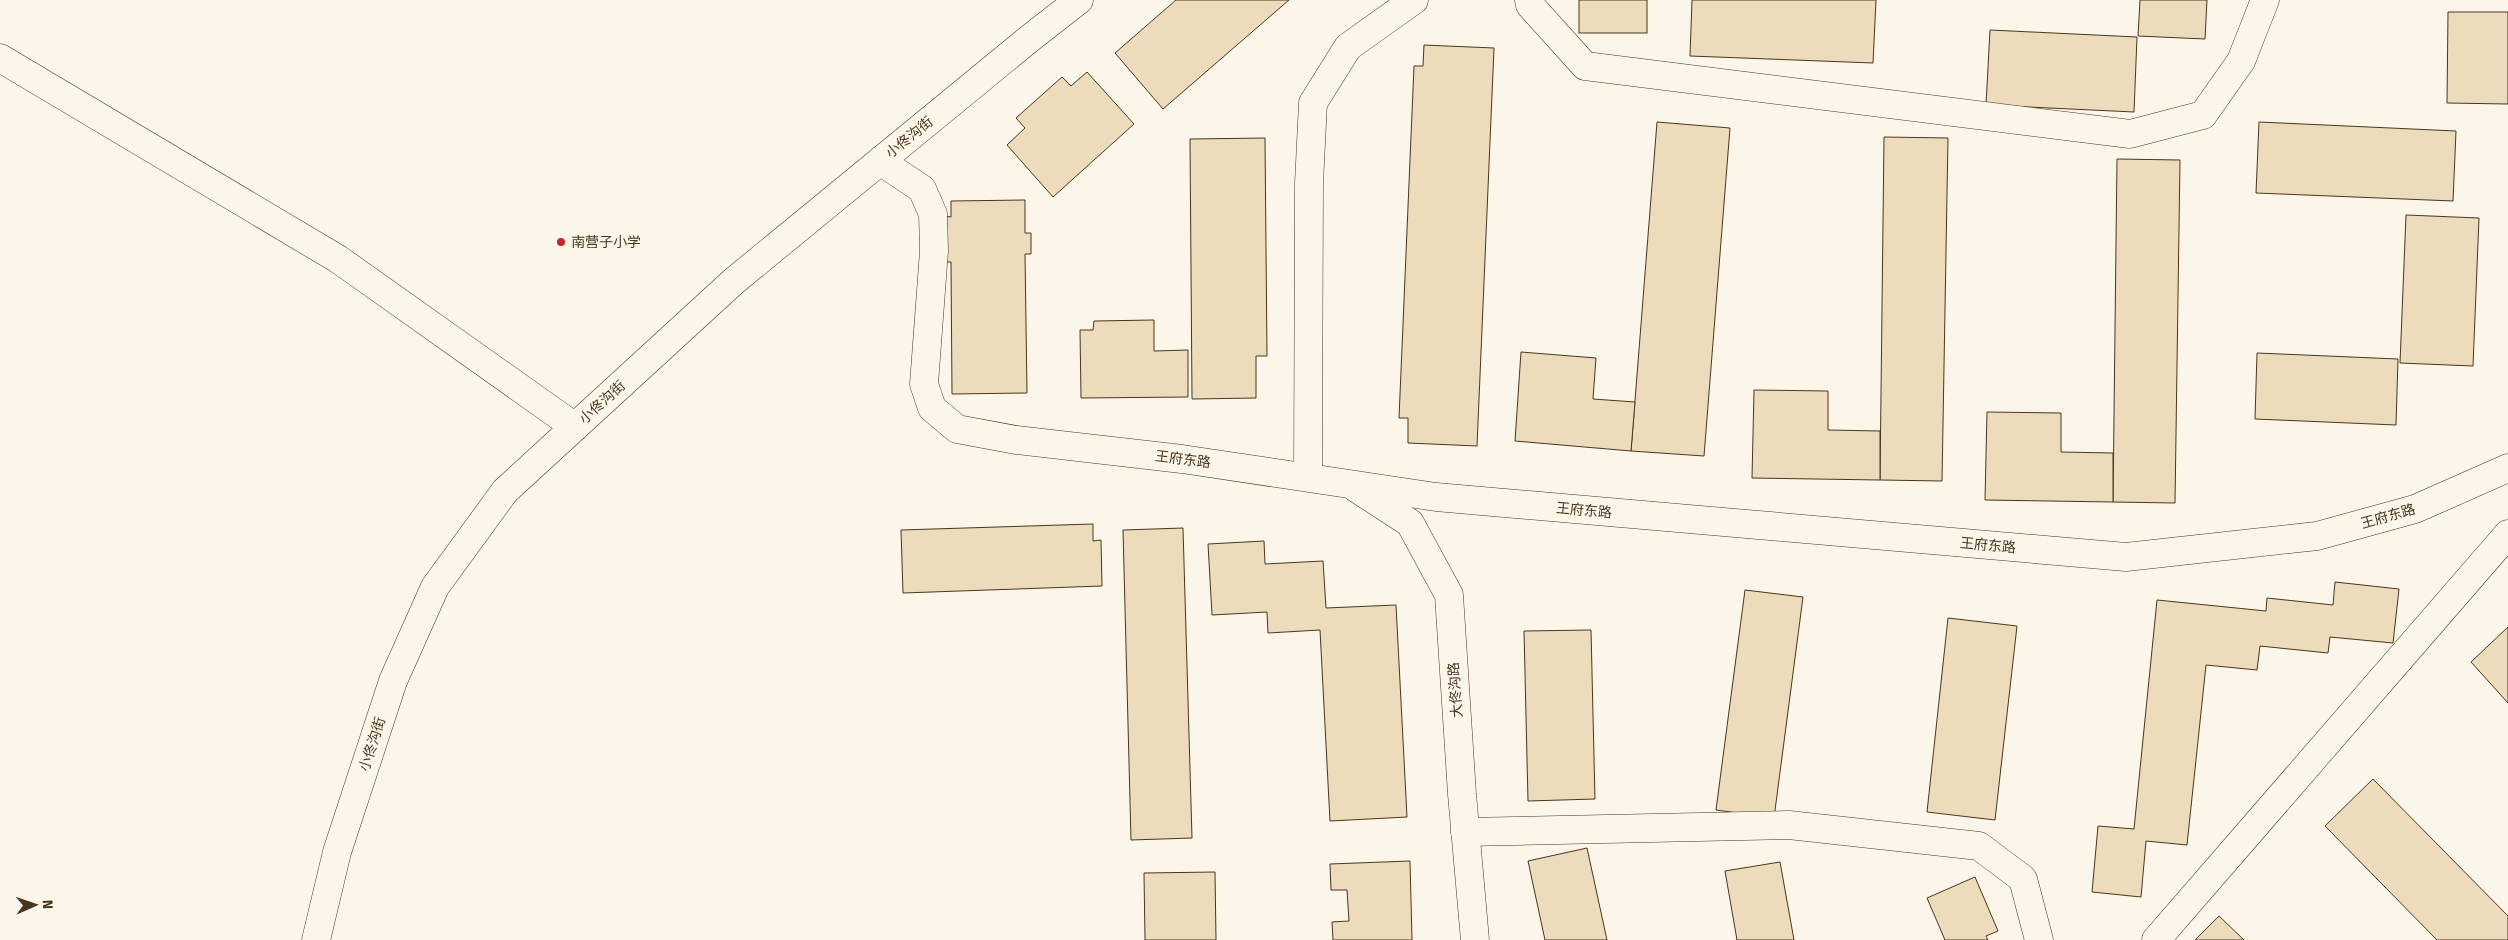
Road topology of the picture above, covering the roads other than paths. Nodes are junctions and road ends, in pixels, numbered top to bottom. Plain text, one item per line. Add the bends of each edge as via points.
1 (1080, 0) edge
2 (1414, 0) edge
3 (1529, 0) edge
4 (2265, 0) edge
5 (0, 58) edge
6 (880, 161) junction
7 (575, 426) junction
8 (2508, 468) edge
9 (1308, 477) junction
10 (1348, 484) junction
11 (2508, 534) edge
12 (1465, 832) junction
13 (316, 940) edge
14 (1475, 940) edge
15 (2039, 940) edge
16 (2156, 940) edge

1 - 6 street, 小佟沟街
2 - 9 street via 1348,47 1314,104 1309,183
3 - 4 street via 1585,66 2130,134 2203,115 2241,61
5 - 7 street via 338,259
6 - 7 street, 小佟沟街 via 734,281
6 - 9 street, 王府东路 via 922,189 932,214 934,251 924,384 932,408 957,429 1016,440
7 - 13 street, 小佟沟街 via 505,491 435,587 393,681 337,852
8 - 10 street, 王府东路 via 2415,509 2317,536 2126,557 1436,496
9 - 10 street, 王府东路
10 - 12 street, 大佟沟路 via 1410,523 1449,595
11 - 16 street
12 - 14 street, 大佟沟路
12 - 15 street via 1789,825 1979,846 2023,879

